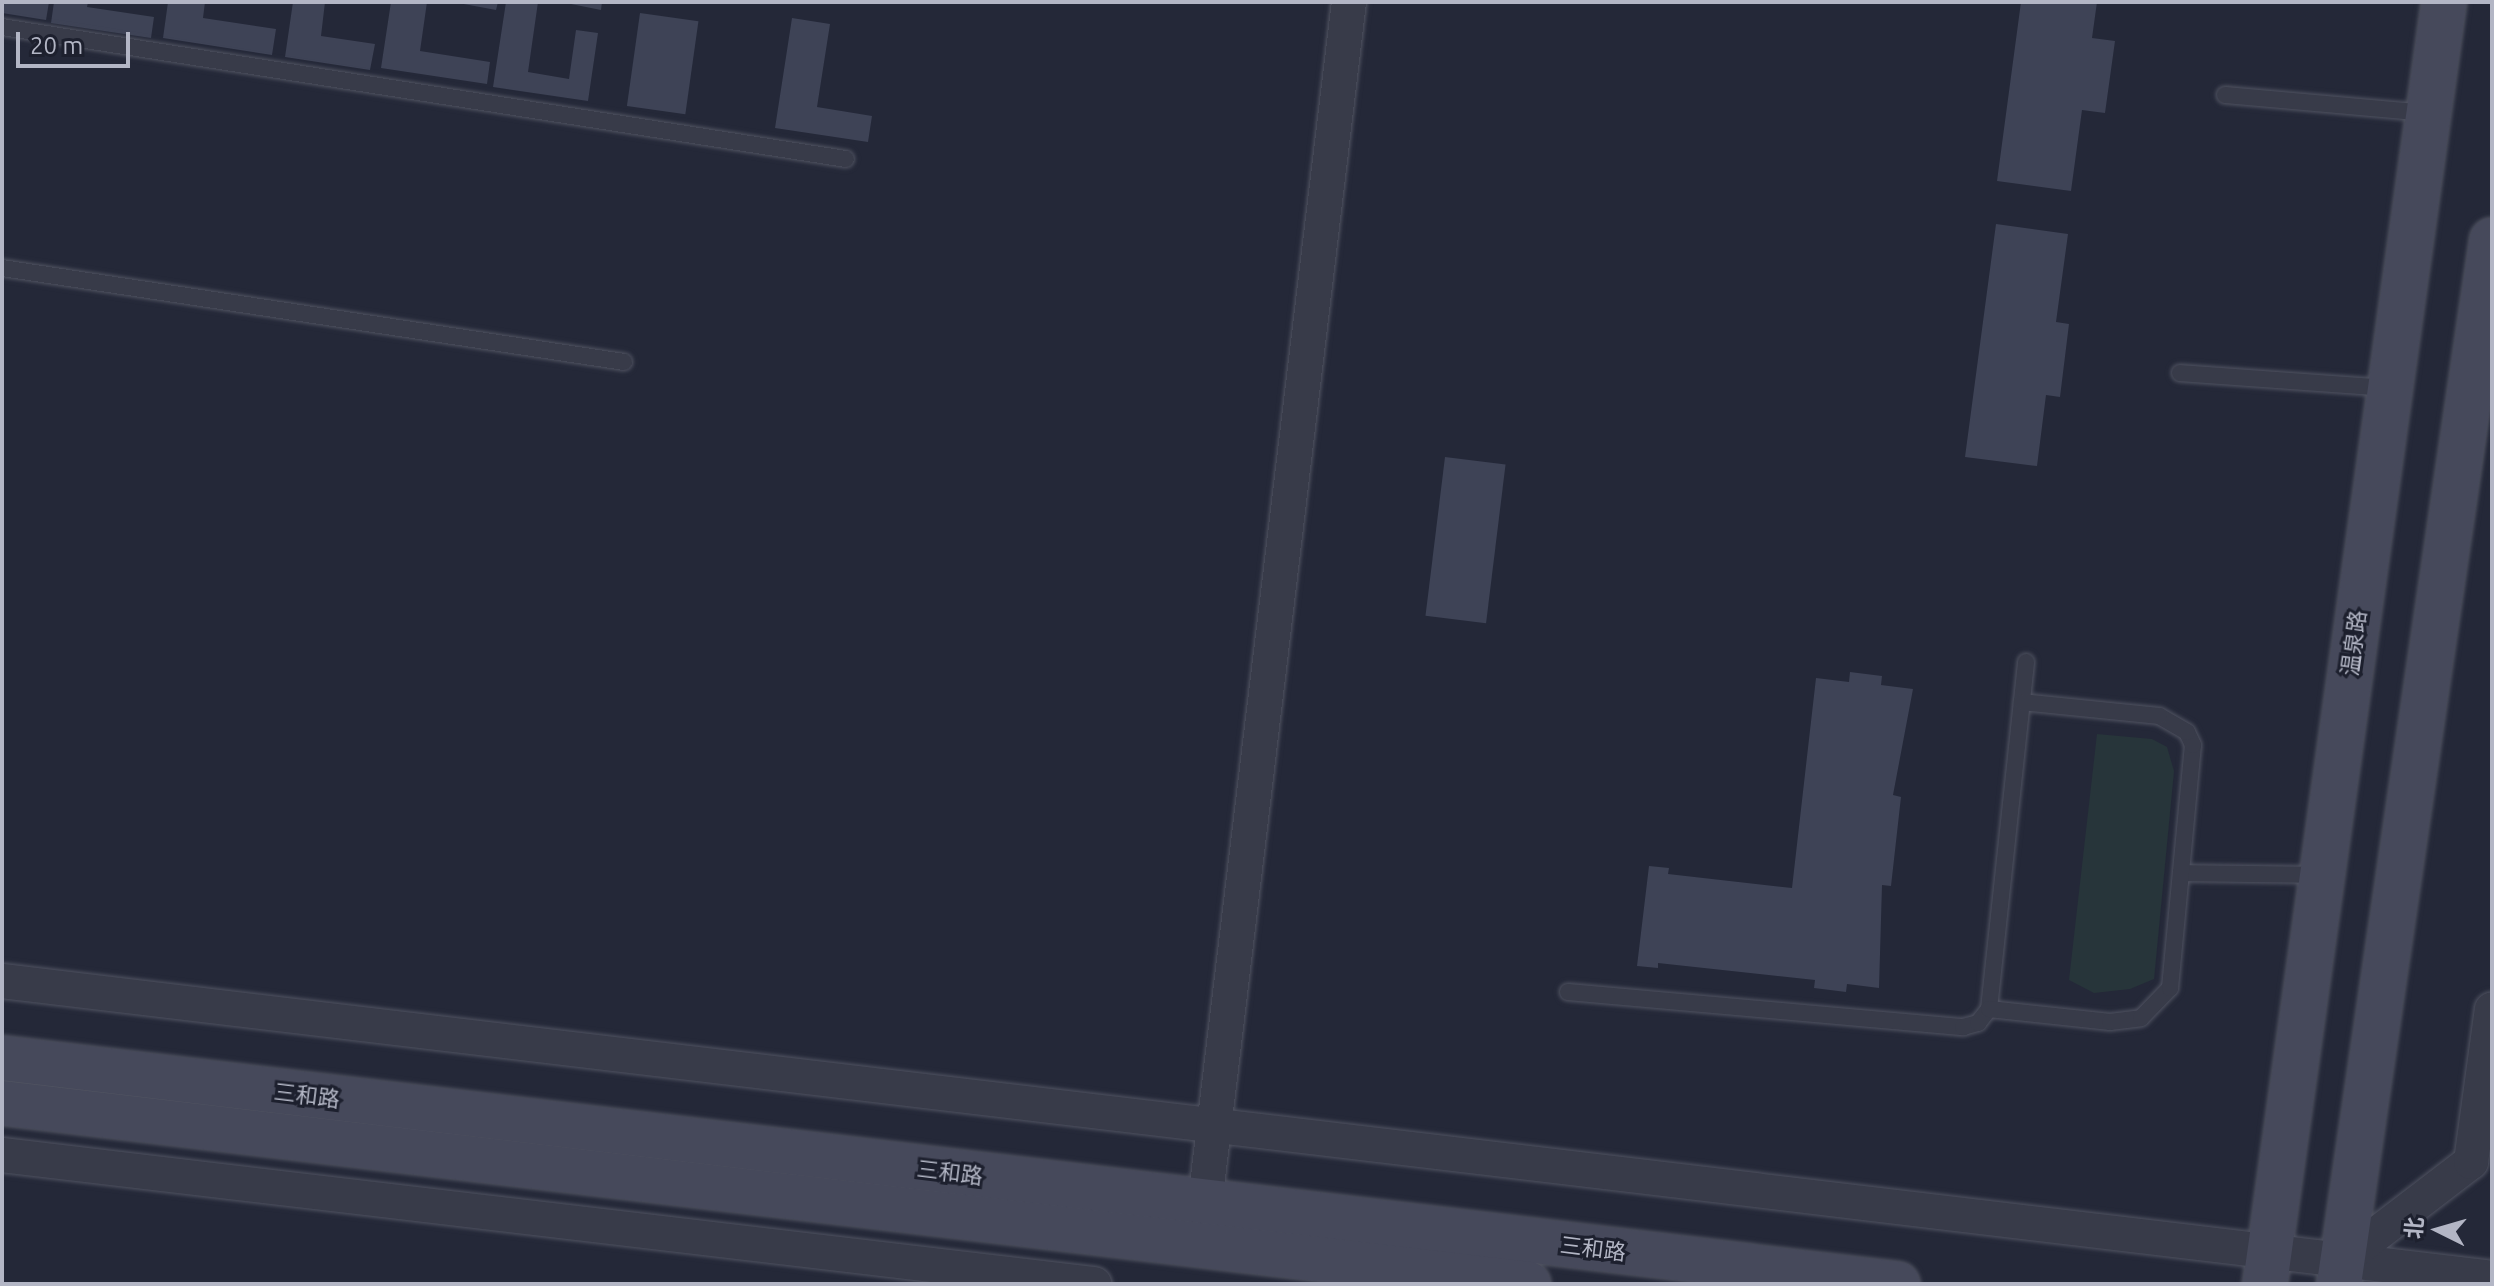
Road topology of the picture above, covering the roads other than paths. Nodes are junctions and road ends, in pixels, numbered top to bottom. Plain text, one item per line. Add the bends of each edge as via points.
1 (1349, 2) edge
2 (2444, 2) edge
3 (2, 27) edge
4 (2225, 95) dead end
5 (2428, 114) junction
6 (846, 159) dead end
7 (2492, 240) edge
8 (2, 268) edge
9 (2487, 317) edge
10 (624, 362) dead end
11 (2180, 373) dead end
12 (2390, 388) junction
13 (2026, 662) dead end
14 (2022, 702) junction
15 (2181, 873) junction
16 (2320, 875) junction
17 (2, 981) edge
18 (1568, 992) dead end
19 (1989, 1009) junction
20 (2492, 1009) edge
21 (2, 1058) edge
22 (2, 1103) edge
23 (1213, 1124) junction
24 (2, 1155) edge
25 (1205, 1202) junction
26 (2268, 1266) edge
27 (2341, 1272) edge
28 (2492, 1278) edge
29 (1094, 1284) edge
30 (1528, 1284) edge
31 (1898, 1284) edge

1 - 23 street
2 - 5 main road, 温泉路
3 - 6 lane
4 - 5 lane
5 - 12 main road, 温泉路
7 - 9 main road
8 - 10 lane
9 - 27 main road
11 - 12 lane
12 - 16 main road, 温泉路
13 - 14 lane
14 - 15 lane via 2159,716 2187,732 2193,745
14 - 19 lane
15 - 16 lane
15 - 19 lane via 2170,988 2156,1008 2141,1018 2110,1022
16 - 26 main road, 温泉路
17 - 23 street
18 - 19 lane via 1963,1027 1978,1023
20 - 27 street via 2471,1162
21 - 25 main road, 三和路
22 - 30 main road, 三和路
23 - 25 street
23 - 26 street
24 - 29 street
25 - 31 main road, 三和路
26 - 27 street
27 - 28 street

